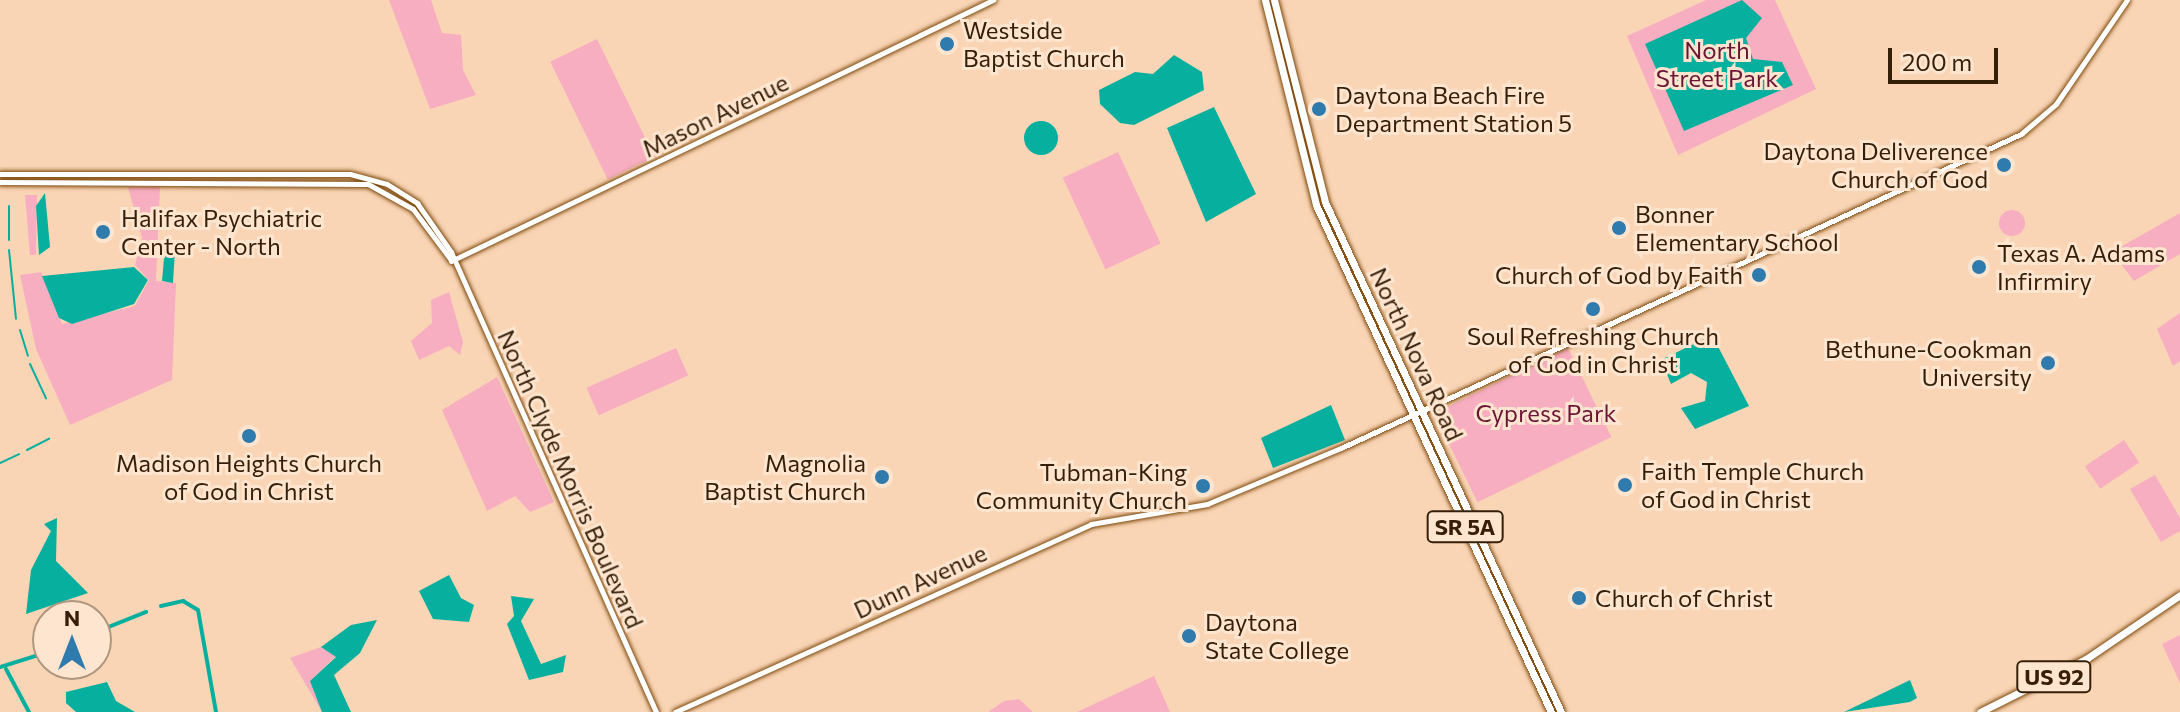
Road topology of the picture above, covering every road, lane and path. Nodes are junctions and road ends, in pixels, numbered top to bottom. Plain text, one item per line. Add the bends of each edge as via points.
1 (993, 0) edge
2 (1265, 0) edge
3 (1274, 0) edge
4 (2127, 0) edge
5 (1302, 162) junction
6 (0, 174) edge
7 (1316, 176) junction
8 (1307, 180) junction
9 (0, 182) edge
10 (1320, 189) junction
11 (398, 193) junction
12 (451, 261) junction
13 (1418, 414) junction
14 (2180, 595) edge
15 (656, 712) edge
16 (675, 712) edge
17 (1551, 712) edge
18 (1561, 712) edge
19 (1980, 712) edge

1 - 12 main road, Mason Avenue
2 - 5 main road, North Nova Road / SR 5A
3 - 7 main road, North Nova Road / SR 5A
4 - 13 main road, Dunn Avenue via 2034,126
5 - 7 main road
5 - 8 main road, North Nova Road / SR 5A
6 - 11 main road, North Clyde Morris Boulevard via 350,174
7 - 10 main road, North Nova Road / SR 5A
8 - 10 main road
8 - 13 main road, North Nova Road / SR 5A
9 - 11 main road, North Clyde Morris Boulevard via 331,181
10 - 13 main road, North Nova Road / SR 5A
11 - 12 main road, North Clyde Morris Boulevard via 432,220
12 - 15 main road, North Clyde Morris Boulevard
13 - 16 main road, Dunn Avenue via 1188,510 1091,524
13 - 17 main road, North Nova Road / SR 5A
13 - 18 main road, North Nova Road / SR 5A
14 - 19 main road, US 92 via 2093,655

